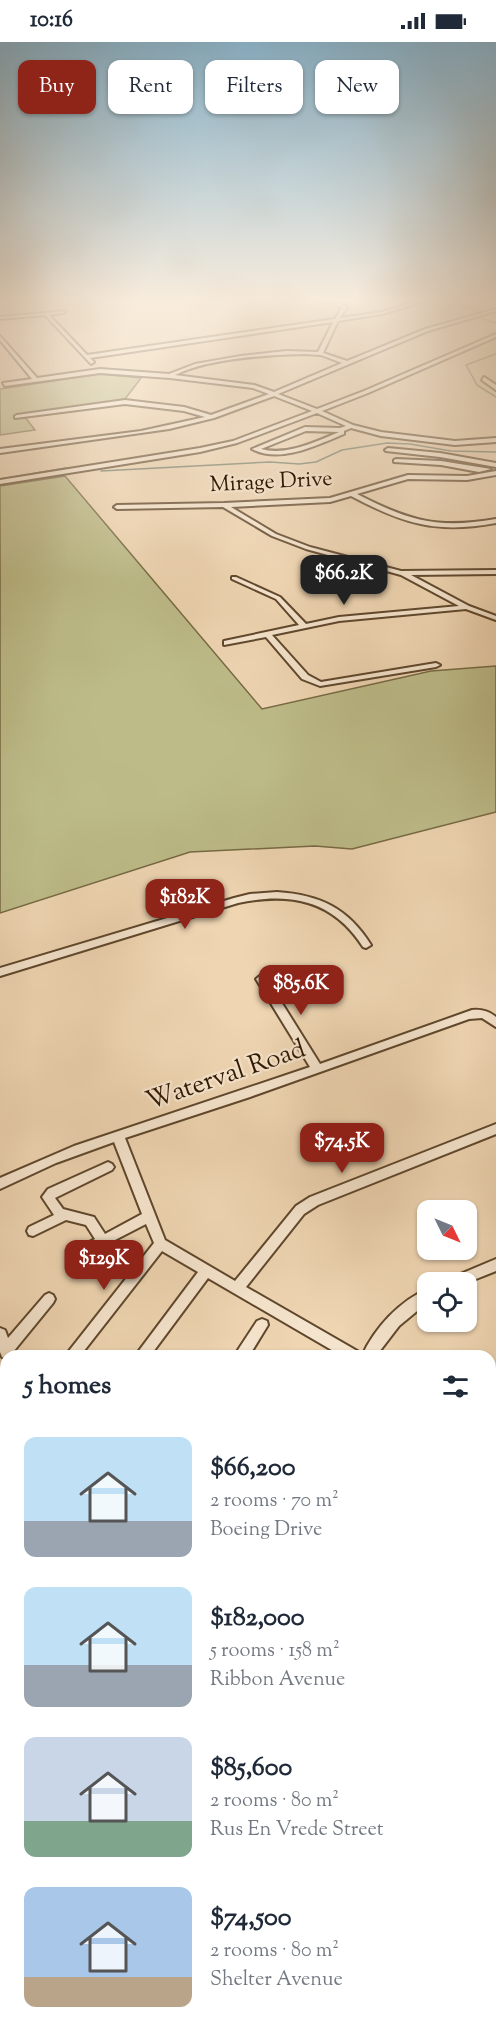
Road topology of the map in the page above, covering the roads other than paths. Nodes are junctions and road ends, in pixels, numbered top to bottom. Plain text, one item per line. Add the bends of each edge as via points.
1 (276, 394) joint
2 (342, 394) edge
3 (357, 394) edge
4 (309, 407) junction
5 (318, 411) junction
6 (17, 417) dead end
7 (212, 417) junction
8 (301, 417) junction
9 (340, 422) junction
10 (351, 426) junction
11 (341, 430) junction
12 (496, 440) edge
13 (388, 450) dead end
14 (0, 451) edge
15 (396, 461) dead end
16 (496, 466) edge
17 (470, 469) junction
18 (414, 471) dead end
19 (496, 473) edge
20 (0, 476) edge
21 (0, 482) edge
22 (353, 494) junction
23 (224, 506) junction
24 (117, 507) dead end
25 (496, 521) edge
26 (496, 572) edge
27 (401, 573) junction
28 (234, 578) dead end
29 (467, 607) junction
30 (496, 618) edge
31 (303, 625) junction
32 (268, 634) junction
33 (227, 643) dead end
34 (436, 664) dead end
35 (366, 945) dead end
36 (0, 972) edge
37 (261, 979) dead end
38 (496, 1023) edge
39 (317, 1069) junction
40 (496, 1129) edge
41 (118, 1136) junction
42 (108, 1167) dead end
43 (0, 1184) edge
44 (65, 1215) junction
45 (149, 1216) junction
46 (33, 1231) dead end
47 (103, 1241) junction
48 (160, 1244) junction
49 (86, 1250) dead end
50 (496, 1265) edge
51 (206, 1271) junction
52 (477, 1273) edge
53 (238, 1287) junction
54 (49, 1299) dead end
55 (417, 1301) edge
56 (262, 1325) dead end
57 (0, 1334) edge
58 (6, 1350) edge
59 (9, 1350) edge
60 (77, 1350) edge
61 (147, 1350) edge
62 (245, 1350) edge
63 (342, 1350) edge
64 (373, 1350) edge

1 - 4 street
1 - 7 street
2 - 4 street
3 - 5 street
4 - 5 street
4 - 20 street via 203,443
5 - 8 street
5 - 9 street
6 - 7 street via 125,402 184,409
7 - 14 street via 170,427
8 - 9 street via 317,416
8 - 21 street via 242,440 208,448
9 - 10 street
10 - 11 street
10 - 12 street via 444,442
11 - 11 street via 342,433 298,449 255,449 305,429
13 - 16 street
15 - 17 street
16 - 17 street
17 - 18 street
19 - 22 street, Mirage Drive via 475,477 408,477
22 - 23 street, Mirage Drive via 320,501
22 - 25 street via 391,515 421,524 461,527
23 - 24 street, Mirage Drive
23 - 27 street via 260,528 300,545
26 - 27 street
27 - 29 street
28 - 31 street via 278,598
29 - 30 street
29 - 31 street
31 - 32 street
32 - 33 street
32 - 34 street via 304,677 320,684
35 - 36 street via 342,916 331,910 303,899 263,894
37 - 39 street
38 - 39 street, Waterval Road via 477,1012
39 - 41 street, Waterval Road
40 - 53 street via 314,1201 300,1210
41 - 43 street, Waterval Road via 28,1169
41 - 45 street
42 - 44 street via 49,1195 56,1210
44 - 46 street
44 - 47 street via 90,1221
45 - 47 street
45 - 48 street
47 - 49 street
48 - 51 street
48 - 60 street
50 - 52 street
51 - 53 street
51 - 61 street
53 - 63 street
54 - 59 street
55 - 64 street via 393,1320
56 - 62 street
57 - 58 street

